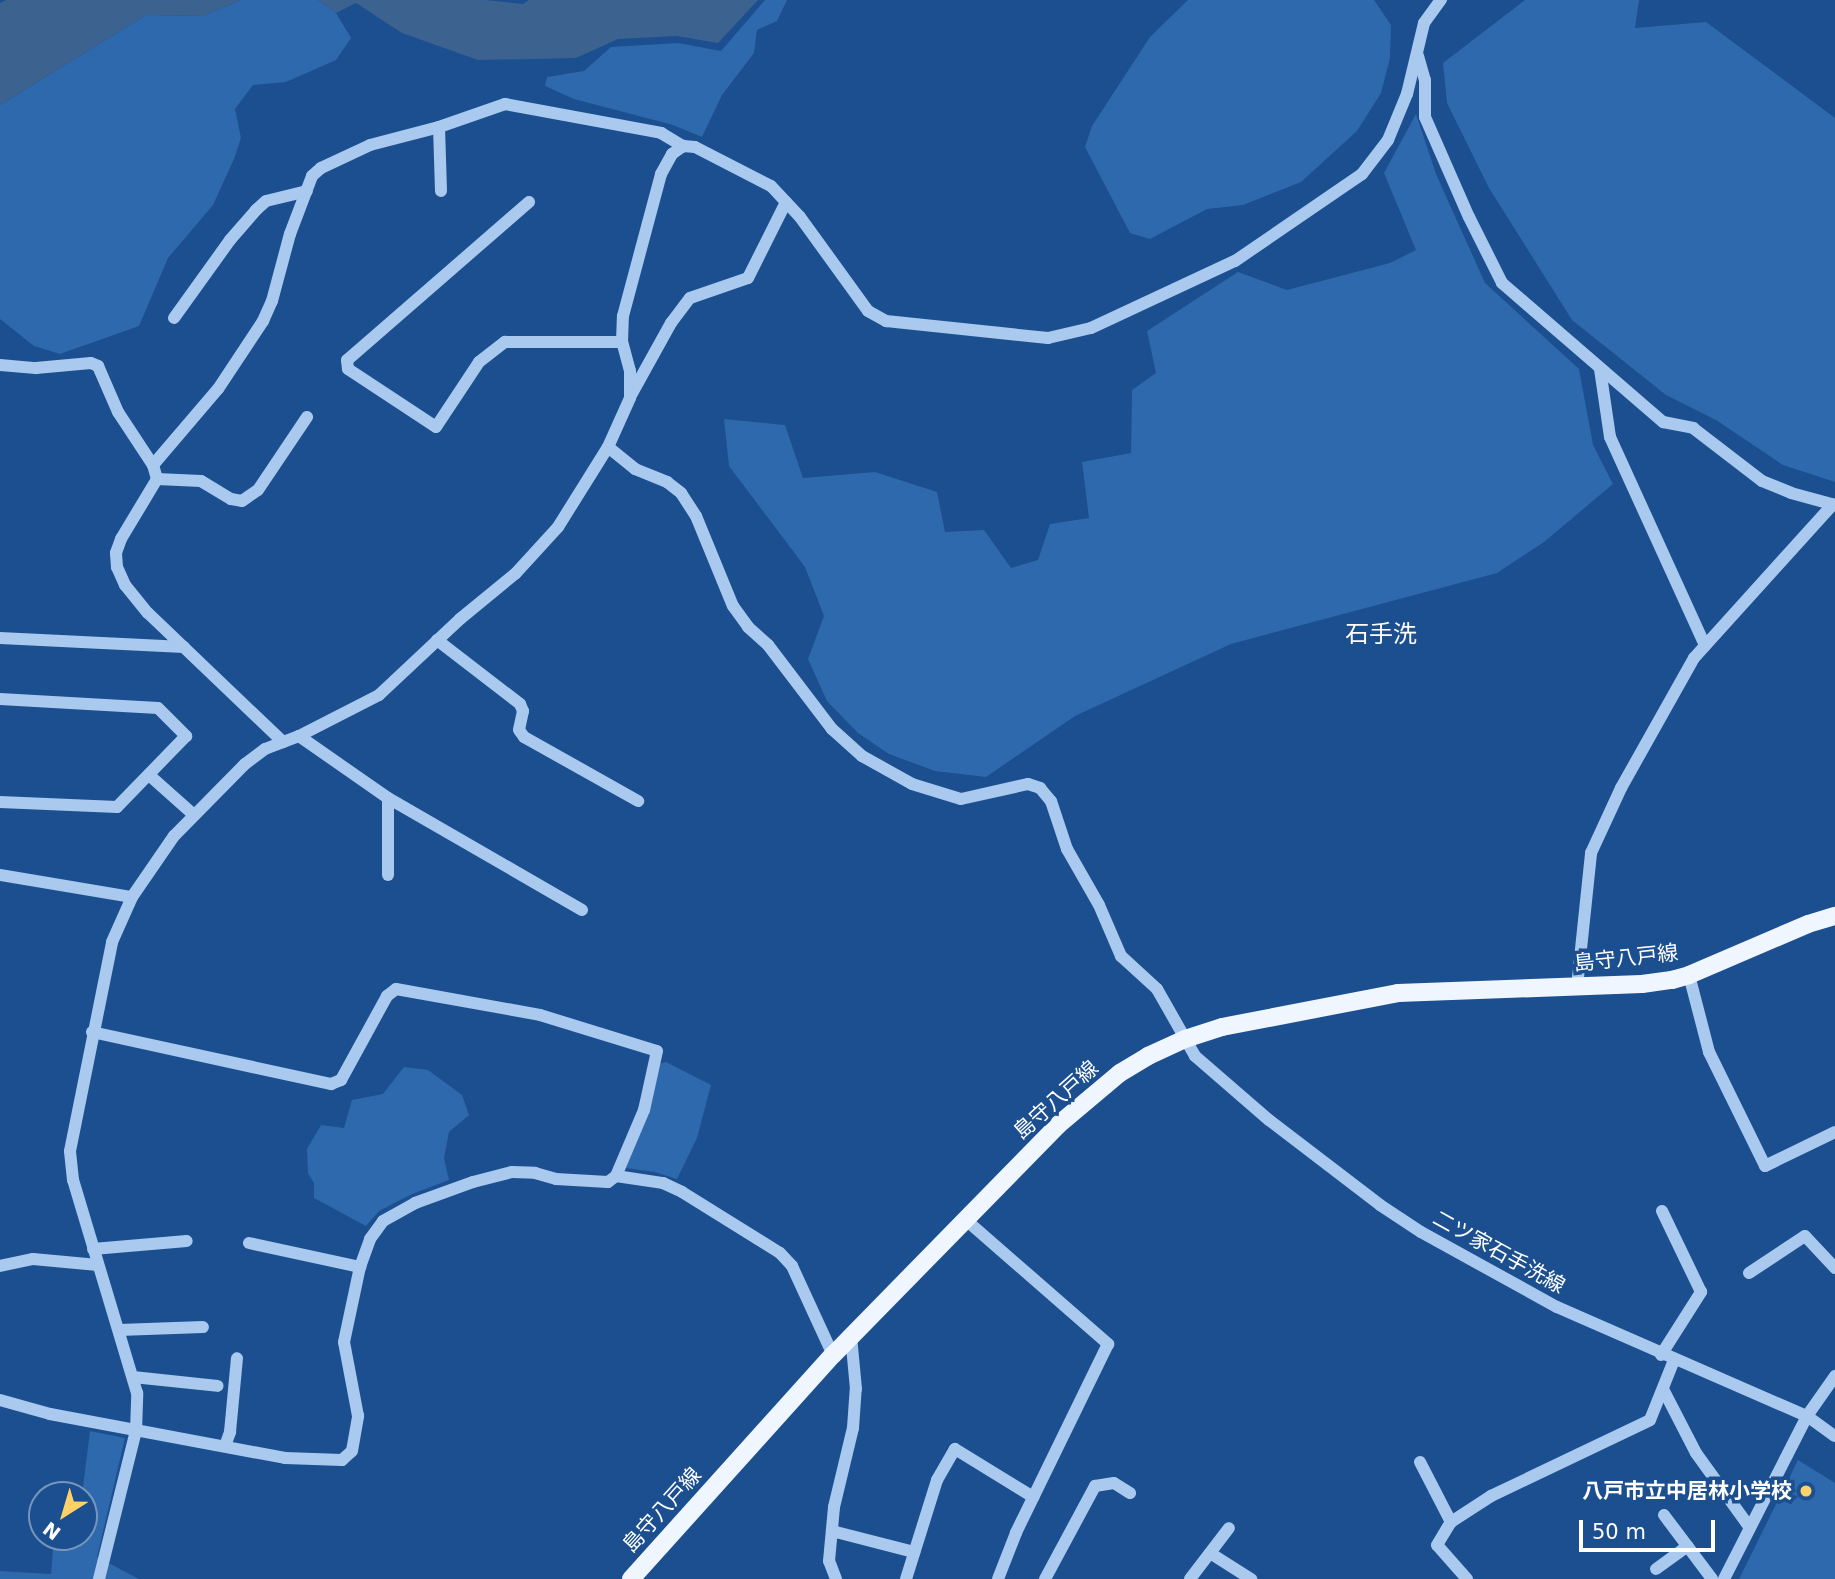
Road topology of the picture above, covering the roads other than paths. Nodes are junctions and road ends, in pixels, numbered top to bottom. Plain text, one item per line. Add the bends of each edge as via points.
1 (1441, 0) edge
2 (1418, 56) junction
3 (439, 127) junction
4 (683, 146) junction
5 (307, 191) junction
6 (442, 191) dead end
7 (529, 202) dead end
8 (786, 202) junction
9 (174, 318) dead end
10 (622, 342) junction
11 (0, 365) edge
12 (1600, 369) junction
13 (630, 398) junction
14 (307, 417) dead end
15 (608, 447) junction
16 (153, 465) junction
17 (158, 479) junction
18 (1834, 505) edge
19 (0, 638) edge
20 (438, 640) junction
21 (1705, 645) junction
22 (184, 648) junction
23 (0, 699) edge
24 (299, 736) junction
25 (283, 742) junction
26 (149, 775) junction
27 (388, 798) junction
28 (638, 801) dead end
29 (0, 802) edge
30 (193, 814) junction
31 (0, 875) edge
32 (388, 875) dead end
33 (132, 897) junction
34 (582, 910) dead end
35 (1835, 916) edge
36 (1689, 975) junction
37 (1577, 987) junction
38 (92, 1032) junction
39 (1185, 1039) junction
40 (1835, 1132) edge
41 (616, 1176) junction
42 (1662, 1211) dead end
43 (966, 1220) junction
44 (187, 1241) dead end
45 (249, 1243) dead end
46 (93, 1249) junction
47 (98, 1265) junction
48 (0, 1266) edge
49 (360, 1267) junction
50 (1835, 1268) edge
51 (1749, 1273) dead end
52 (203, 1326) dead end
53 (119, 1330) junction
54 (851, 1336) junction
55 (1661, 1354) junction
56 (833, 1355) junction
57 (237, 1358) dead end
58 (1674, 1360) junction
59 (1835, 1376) edge
60 (132, 1377) junction
61 (218, 1386) dead end
62 (1663, 1389) junction
63 (0, 1400) edge
64 (1807, 1416) junction
65 (136, 1431) junction
66 (1835, 1436) edge
67 (225, 1446) junction
68 (1420, 1462) dead end
69 (1130, 1493) dead end
70 (1033, 1497) junction
71 (1664, 1515) dead end
72 (1451, 1521) junction
73 (1229, 1528) dead end
74 (1750, 1528) junction
75 (832, 1531) junction
76 (1688, 1546) junction
77 (914, 1552) junction
78 (1210, 1553) junction
79 (1656, 1569) dead end
80 (99, 1579) edge
81 (631, 1579) edge
82 (836, 1579) edge
83 (906, 1579) edge
84 (998, 1579) edge
85 (1045, 1579) edge
86 (1190, 1579) edge
87 (1251, 1579) edge
88 (1467, 1579) edge
89 (1712, 1579) edge
90 (1724, 1579) edge

1 - 2 street via 1424,23
2 - 8 street via 1388,140 1362,174 1235,261 1091,328 1048,338 886,321 868,311
2 - 12 street via 1425,80 1425,117 1502,283
3 - 4 street via 517,104 661,133
3 - 5 street via 344,156 312,176
3 - 6 street
4 - 8 street via 729,162 771,186
4 - 10 street via 672,154 661,174 633,271
5 - 9 street via 266,201 230,240
5 - 16 street via 263,321 218,389
7 - 10 street via 347,360 348,369 436,428 479,362 505,342
8 - 13 street via 748,278 690,298
10 - 13 street via 630,371
11 - 16 street via 97,366 118,412
12 - 18 street via 1663,422 1693,428 1762,481
12 - 21 street via 1610,437
13 - 15 street
14 - 17 street via 258,489 242,502 201,481
15 - 20 street via 537,552
15 - 39 street, 二ツ家石手洗線 via 635,469 681,493 696,516 733,606 832,729 862,756 912,783 961,799 1028,784 1040,788 1051,801 1068,849 1099,905 1114,946 1157,989
16 - 17 street
17 - 22 street via 121,539 117,567 148,613
18 - 21 street
19 - 22 street
20 - 24 street via 379,695
20 - 28 street via 520,704 519,730 524,737
21 - 37 street via 1693,657 1621,788 1591,853
22 - 25 street
23 - 26 street via 158,708 186,736
24 - 25 street
24 - 27 street
25 - 30 street via 265,748 245,764
26 - 29 street via 117,807
26 - 30 street
27 - 32 street
27 - 34 street
30 - 33 street
31 - 33 street
33 - 38 street via 112,942
35 - 36 main road, 島守八戸線 via 1751,946
36 - 37 main road, 島守八戸線 via 1642,984
36 - 40 street via 1709,1052 1765,1166
37 - 39 main road, 島守八戸線 via 1398,993 1222,1027
38 - 41 street via 331,1084 341,1080 387,996 396,989 540,1015 657,1051 644,1111
38 - 46 street via 70,1151 73,1180
39 - 43 main road, 島守八戸線 via 1120,1073 1089,1096
39 - 55 street, 二ツ家石手洗線 via 1207,1067 1380,1205 1558,1307
41 - 49 street via 608,1182 555,1180 512,1172 473,1182 415,1203 383,1221 370,1239
41 - 56 street via 663,1183 780,1253 792,1266
42 - 55 street via 1701,1292
43 - 54 main road, 島守八戸線
43 - 70 street via 1108,1344
44 - 46 street
45 - 49 street
46 - 47 street
47 - 48 street via 33,1259
47 - 53 street
49 - 67 street via 344,1342 358,1416 352,1451 342,1460 285,1458
50 - 51 street via 1805,1237
52 - 53 street
53 - 60 street
54 - 56 main road, 島守八戸線
54 - 75 street via 856,1389 853,1427
55 - 58 street, 二ツ家石手洗線
56 - 81 main road, 島守八戸線
57 - 67 street
58 - 62 street
58 - 64 street, 二ツ家石手洗線
59 - 64 street
60 - 61 street
60 - 65 street via 137,1393
62 - 72 street via 1650,1420 1491,1496
62 - 74 street via 1696,1453
63 - 65 street
64 - 66 street, 二ツ家石手洗線
64 - 74 street
65 - 67 street
65 - 80 street
68 - 72 street
69 - 85 street via 1114,1483 1096,1486
70 - 77 street via 955,1449 937,1480
70 - 84 street
71 - 76 street
72 - 88 street via 1437,1545
73 - 78 street
74 - 90 street
75 - 77 street
75 - 82 street via 829,1561
76 - 79 street
76 - 89 street
77 - 83 street
78 - 86 street
78 - 87 street

